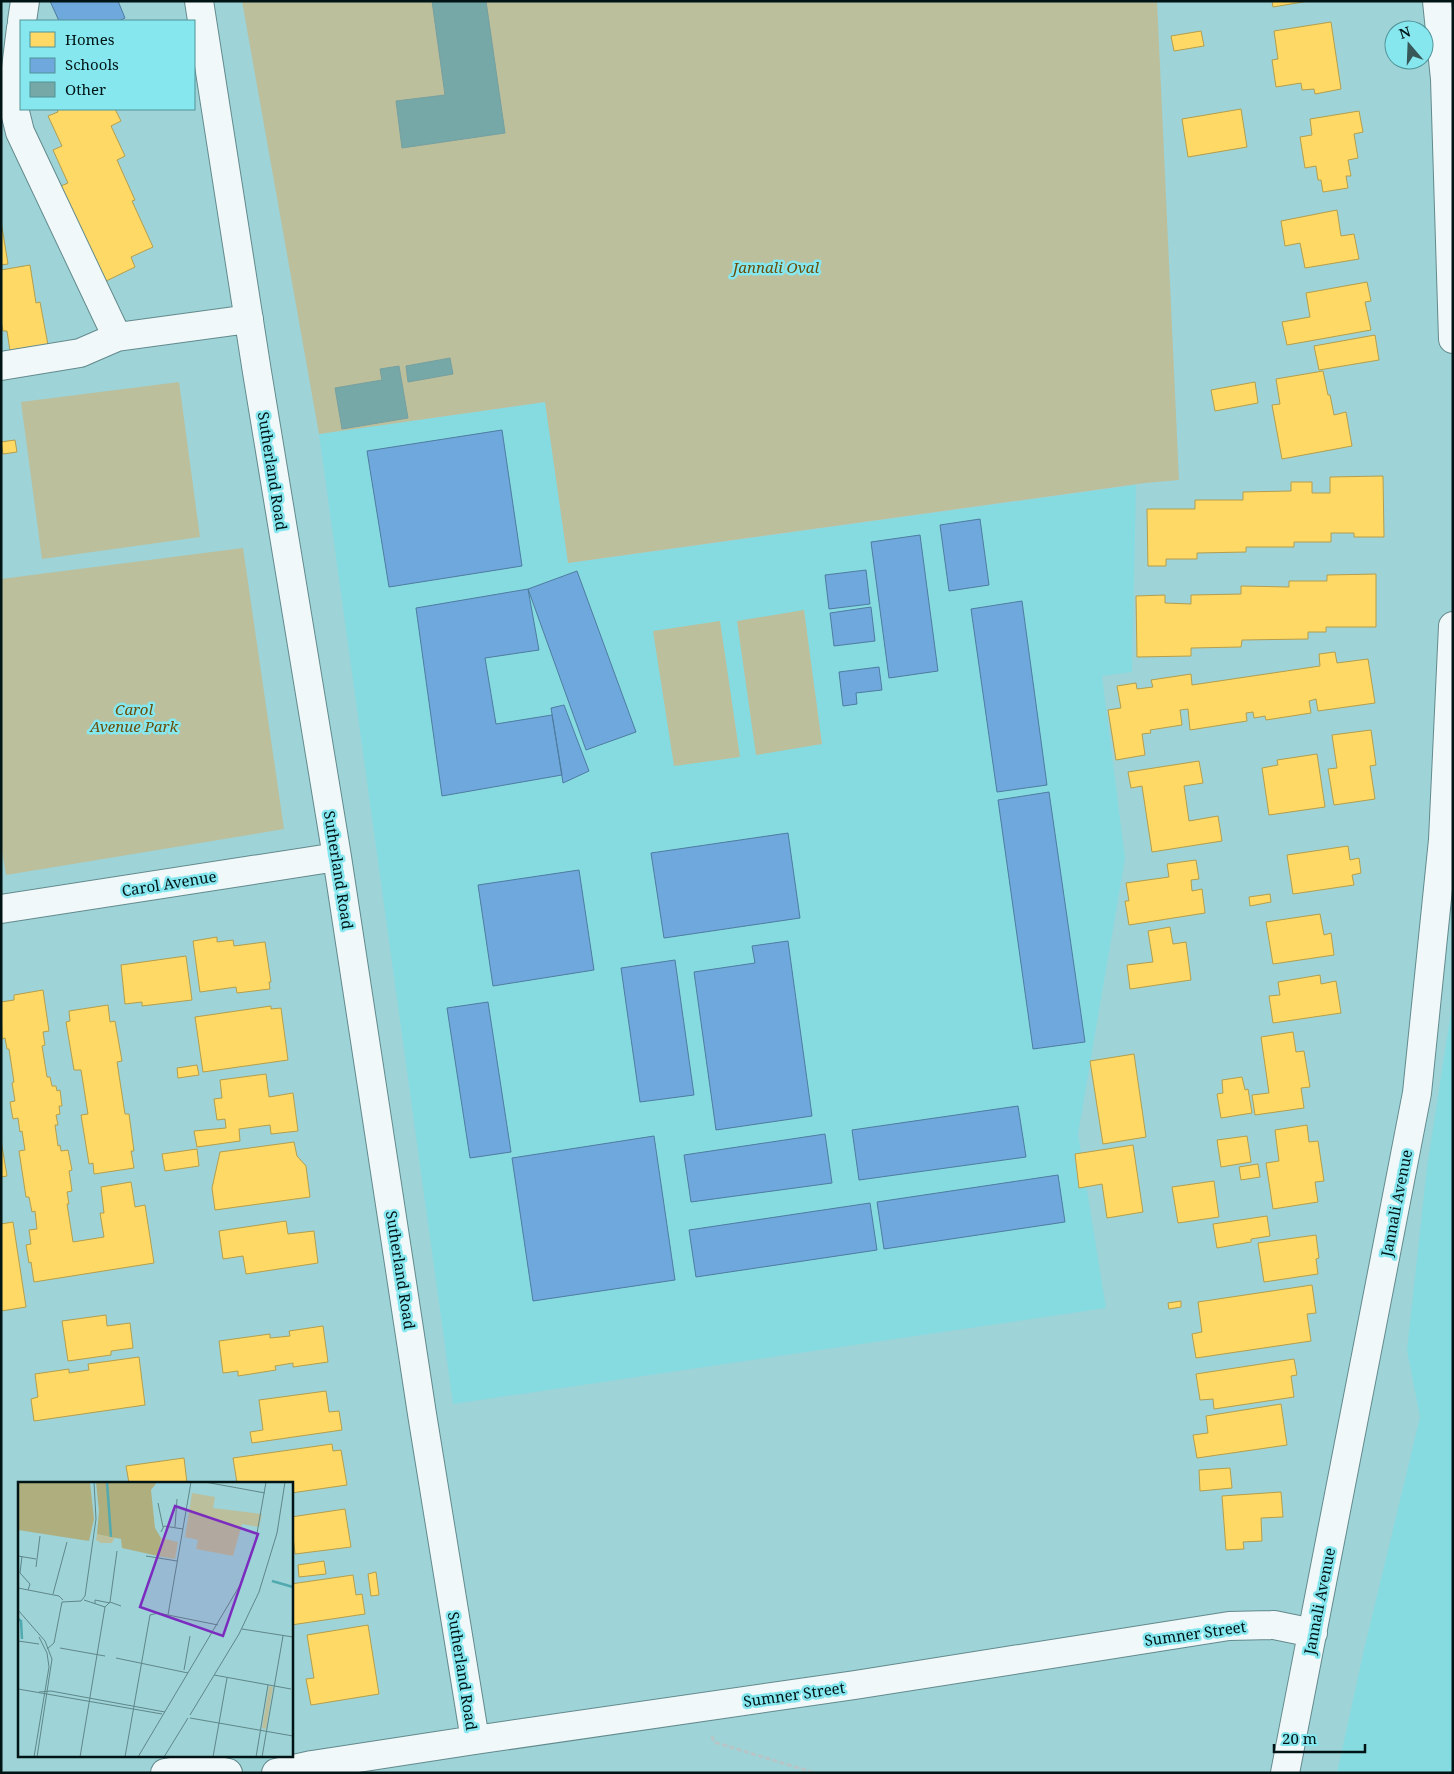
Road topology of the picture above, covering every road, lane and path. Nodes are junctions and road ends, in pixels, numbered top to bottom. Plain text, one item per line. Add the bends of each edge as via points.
1 (25, 1) edge
2 (198, 1) edge
3 (1437, 1) edge
4 (22, 20) edge
5 (20, 36) edge
6 (249, 319) junction
7 (117, 337) junction
8 (1453, 339) edge
9 (1, 366) edge
10 (1453, 626) edge
11 (337, 856) junction
12 (1, 909) edge
13 (1313, 1633) junction
14 (702, 1707) junction
15 (475, 1740) junction
16 (165, 1773) edge
17 (228, 1773) edge
18 (276, 1773) edge
19 (815, 1773) edge
20 (1285, 1773) edge

1 - 4 street
2 - 6 street, Sutherland Road
3 - 8 street via 1445,79
5 - 7 street via 12,100 20,132
6 - 7 street
6 - 11 street, Sutherland Road
7 - 9 street via 80,353
10 - 13 street, Jannali Avenue via 1443,840 1417,1093
11 - 12 street, Carol Avenue
11 - 15 street, Sutherland Road
13 - 14 street, Sumner Street via 1274,1625 1229,1626
13 - 20 street, Jannali Avenue
14 - 15 street, Sumner Street
14 - 19 path via 714,1742
15 - 18 street, Sumner Street
16 - 17 street via 200,1767

